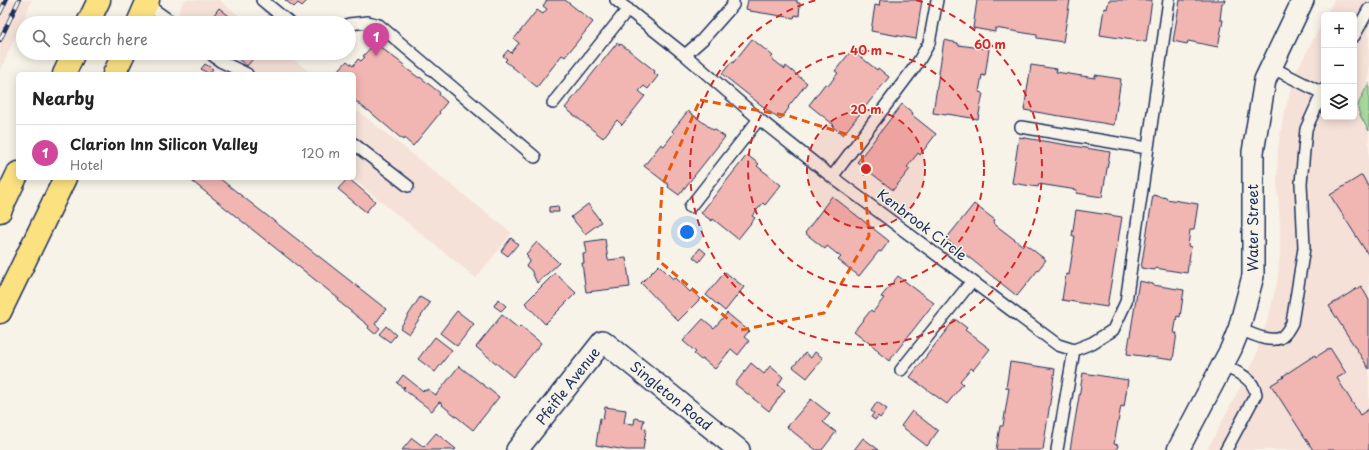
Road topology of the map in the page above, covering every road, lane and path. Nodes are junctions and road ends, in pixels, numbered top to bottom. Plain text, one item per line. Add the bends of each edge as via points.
1 (99, 0) edge
2 (262, 0) edge
3 (616, 0) edge
4 (733, 0) edge
5 (937, 0) edge
6 (1169, 0) edge
7 (1304, 0) edge
8 (144, 9) edge
9 (628, 9) junction
10 (1369, 9) edge
11 (91, 16) edge
12 (158, 16) edge
13 (281, 16) edge
14 (356, 23) edge
15 (1357, 31) edge
16 (686, 54) junction
17 (71, 60) edge
18 (121, 60) edge
19 (219, 60) edge
20 (1271, 67) junction
21 (65, 72) edge
22 (115, 72) edge
23 (243, 72) edge
24 (1321, 90) edge
25 (1321, 95) edge
26 (553, 103) dead end
27 (759, 119) junction
28 (1021, 127) dead end
29 (356, 146) edge
30 (1147, 148) junction
31 (534, 157) dead end
32 (16, 177) edge
33 (832, 177) junction
34 (64, 180) edge
35 (408, 186) dead end
36 (690, 207) dead end
37 (0, 211) edge
38 (972, 281) junction
39 (0, 312) edge
40 (1239, 328) junction
41 (603, 341) joint
42 (1074, 350) junction
43 (1222, 365) junction
44 (901, 370) dead end
45 (517, 450) edge
46 (739, 450) edge
47 (1057, 450) edge
48 (1178, 450) edge
49 (1226, 450) edge

1 - 11 main road
2 - 13 lane
3 - 9 lane, Kenbrook Circle
4 - 16 lane via 733,5
5 - 33 lane via 929,42 917,64
6 - 30 lane
7 - 20 street, Water Street
8 - 12 lane
9 - 16 lane, Kenbrook Circle
9 - 26 lane
10 - 15 lane
14 - 31 lane via 368,22 379,25
16 - 27 lane, Kenbrook Circle
17 - 21 main road
18 - 22 main road
19 - 23 lane
20 - 24 lane
20 - 40 street, Water Street via 1265,80 1253,152 1253,276
25 - 40 lane via 1306,129 1301,183 1304,248 1292,323 1280,338 1270,340
27 - 33 lane, Kenbrook Circle
27 - 36 lane
28 - 30 lane
29 - 35 lane
30 - 42 lane via 1126,302 1113,330
32 - 37 main road
33 - 38 lane, Kenbrook Circle
34 - 39 main road
38 - 42 lane, Kenbrook Circle via 1058,346
38 - 44 lane, Kenbrook Circle
40 - 43 street, Water Street
41 - 45 street, Pfeifle Avenue
41 - 46 street, Singleton Road
42 - 47 lane
43 - 48 street, Water Street
43 - 49 lane via 1250,380 1255,386 1256,394

